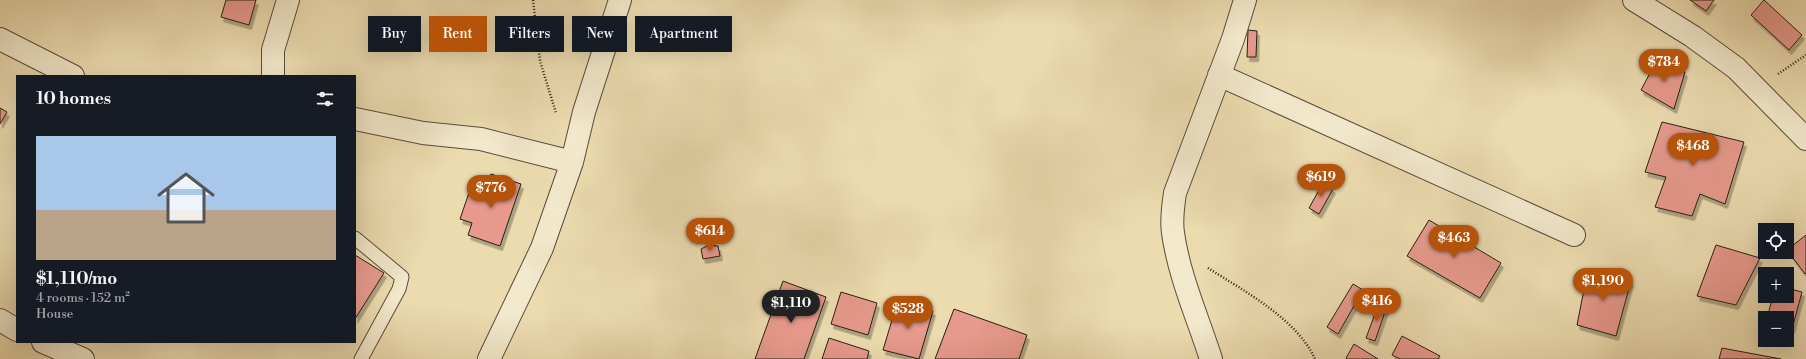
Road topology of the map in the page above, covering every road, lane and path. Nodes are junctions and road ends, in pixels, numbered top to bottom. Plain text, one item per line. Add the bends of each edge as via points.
1 (288, 0) edge
2 (533, 0) edge
3 (620, 0) edge
4 (1245, 0) edge
5 (1634, 0) edge
6 (0, 39) edge
7 (1806, 55) edge
8 (71, 75) edge
9 (273, 75) edge
10 (1219, 75) junction
11 (1758, 88) junction
12 (558, 118) dead end
13 (356, 119) edge
14 (1806, 139) edge
15 (572, 162) junction
16 (1574, 235) dead end
17 (356, 239) edge
18 (1205, 266) dead end
19 (0, 320) edge
20 (16, 329) edge
21 (44, 343) edge
22 (83, 359) edge
23 (361, 359) edge
24 (489, 359) edge
25 (1211, 359) edge
26 (1315, 359) edge

1 - 9 street via 273,50
2 - 12 path via 540,61
3 - 15 street via 586,105
4 - 10 street
5 - 11 street via 1692,36 1736,68
6 - 8 street
7 - 11 path
10 - 16 street
10 - 25 street via 1177,186 1173,213 1173,232 1181,269
11 - 14 street
13 - 15 street via 422,133 482,140
15 - 24 street via 542,248
17 - 23 lane via 402,277 399,289
18 - 26 path via 1283,319 1304,340
19 - 20 street
21 - 22 street

